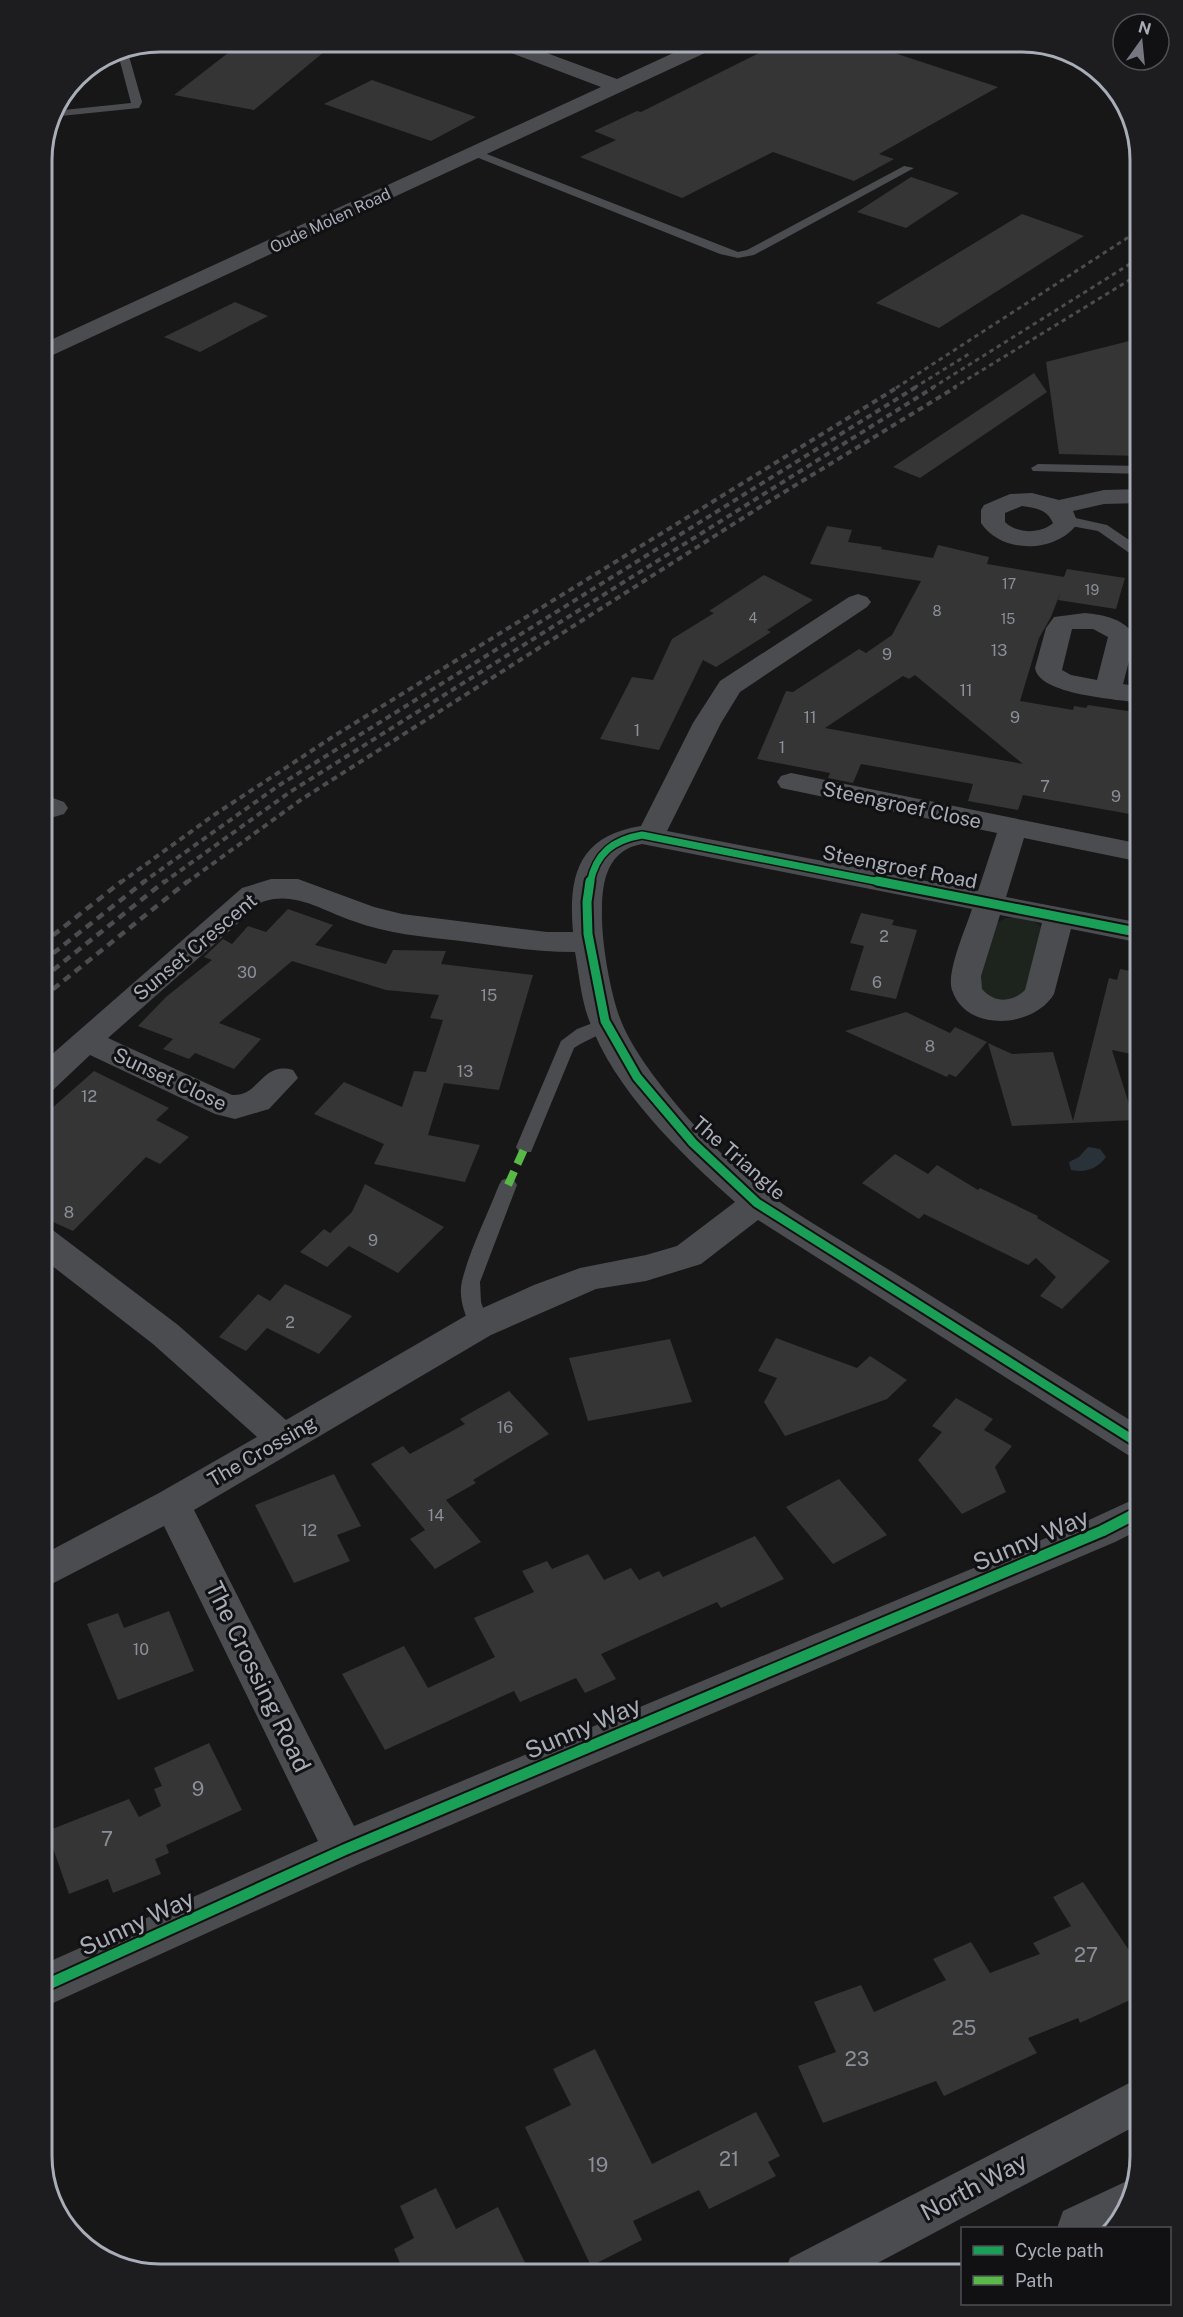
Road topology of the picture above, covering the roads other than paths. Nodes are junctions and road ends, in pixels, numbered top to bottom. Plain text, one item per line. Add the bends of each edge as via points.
1 (529, 53) edge
2 (689, 53) edge
3 (124, 59) edge
4 (617, 86) junction
5 (64, 113) edge
6 (475, 153) junction
7 (908, 168) dead end
8 (53, 348) edge
9 (1038, 468) dead end
10 (1130, 470) edge
11 (1130, 496) edge
12 (1061, 515) joint
13 (1130, 548) edge
14 (858, 602) dead end
15 (1108, 689) dead end
16 (1130, 693) edge
17 (791, 782) dead end
18 (1013, 828) junction
19 (651, 835) junction
20 (1130, 851) edge
21 (989, 903) junction
22 (1059, 916) junction
23 (1130, 931) edge
24 (587, 942) junction
25 (606, 1024) junction
26 (86, 1040) junction
27 (53, 1072) edge
28 (282, 1078) dead end
29 (525, 1147) dead end
30 (508, 1185) dead end
31 (757, 1203) junction
32 (52, 1247) edge
33 (479, 1325) junction
34 (282, 1438) junction
35 (1130, 1438) edge
36 (172, 1504) junction
37 (1130, 1517) edge
38 (52, 1567) edge
39 (344, 1850) junction
40 (52, 1983) edge
41 (1130, 2105) edge
42 (1116, 2210) edge
43 (1084, 2227) edge
44 (828, 2264) edge

1 - 4 street
2 - 4 street, Oude Molen Road
3 - 5 lane via 135,106
4 - 6 street, Oude Molen Road
6 - 7 lane via 738,255 750,253
6 - 8 street, Oude Molen Road
9 - 10 lane
11 - 12 street via 1104,497
12 - 13 lane via 1111,532
14 - 19 street via 730,687 707,723
15 - 16 street
17 - 18 street, Steengroef Close
18 - 20 street, Steengroef Close
18 - 21 street
19 - 21 street, Steengroef Road
19 - 24 street, The Triangle via 624,837 612,843 592,867
21 - 22 street, Steengroef Road
21 - 22 street via 964,987 973,1001 1001,1010 1022,1008 1033,1003 1039,994
22 - 23 street, Steengroef Road
24 - 25 street, The Triangle
24 - 26 street, Sunset Crescent via 547,942 402,924 365,915 298,888 271,888 252,895
25 - 29 lane via 567,1045
25 - 31 street, The Triangle via 639,1080 673,1125
26 - 27 street, Sunset Crescent
26 - 28 street, Sunset Close via 237,1109 259,1101
30 - 33 lane via 471,1282 471,1302
31 - 33 street, The Crossing via 689,1255 646,1268 592,1277
31 - 35 street, The Triangle
32 - 34 street via 196,1358
33 - 34 street, The Crossing
34 - 36 street, The Crossing
36 - 38 street, The Crossing
36 - 39 street, The Crossing Road
37 - 39 street, Sunny Way
39 - 40 street, Sunny Way
41 - 44 street, North Way
42 - 43 street

